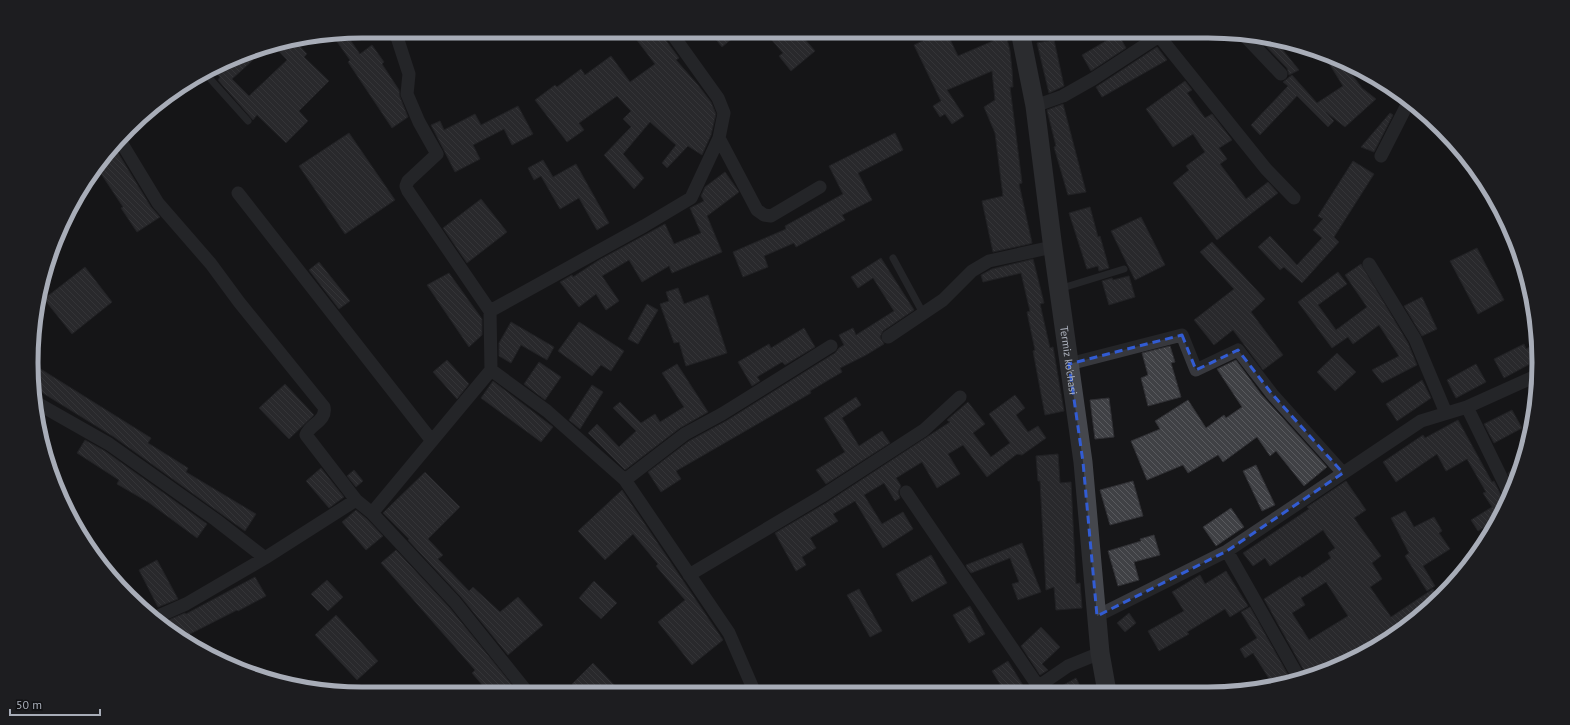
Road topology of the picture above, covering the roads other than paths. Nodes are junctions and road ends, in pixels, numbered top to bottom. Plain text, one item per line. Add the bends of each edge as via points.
1 (397, 38) edge
2 (675, 38) edge
3 (1021, 38) edge
4 (1157, 38) edge
5 (1166, 38) edge
6 (1254, 42) edge
7 (1282, 74) dead end
8 (208, 77) edge
9 (1035, 106) junction
10 (1406, 106) edge
11 (248, 121) dead end
12 (719, 138) junction
13 (123, 145) edge
14 (1381, 156) dead end
15 (820, 187) dead end
16 (238, 193) dead end
17 (1294, 198) dead end
18 (1052, 246) junction
19 (893, 258) dead end
20 (1369, 264) dead end
21 (1124, 269) dead end
22 (1058, 289) junction
23 (490, 311) junction
24 (923, 313) junction
25 (888, 337) dead end
26 (832, 346) dead end
27 (1069, 364) junction
28 (491, 370) junction
29 (1531, 378) edge
30 (960, 397) dead end
31 (41, 405) edge
32 (1467, 407) junction
33 (1446, 413) junction
34 (432, 441) junction
35 (1344, 473) junction
36 (625, 480) junction
37 (1507, 488) edge
38 (906, 492) dead end
39 (356, 500) junction
40 (372, 513) junction
41 (1227, 551) junction
42 (265, 558) junction
43 (689, 574) junction
44 (160, 615) edge
45 (1097, 616) junction
46 (1100, 653) junction
47 (1297, 674) edge
48 (522, 687) edge
49 (752, 687) edge
50 (1033, 687) edge
51 (1037, 687) edge
52 (1106, 687) edge

1 - 23 street via 409,74 407,94 437,154 408,181 406,186
2 - 12 street via 718,98 724,113
3 - 9 main road, Termiz ko'chasi
4 - 9 street via 1063,96
5 - 17 street via 1266,169
6 - 7 street
8 - 11 lane
9 - 18 main road, Termiz ko'chasi
10 - 14 street
12 - 15 street via 757,210 764,215 771,216
12 - 23 street via 691,198
13 - 39 street via 158,203 211,264 324,407 324,416 308,430 307,437
16 - 34 street
18 - 22 main road, Termiz ko'chasi
18 - 24 street via 989,260 972,271 943,300
19 - 24 lane
20 - 33 street via 1415,339
21 - 22 lane
22 - 27 main road, Termiz ko'chasi
23 - 28 street
24 - 25 street
26 - 36 street via 685,434
27 - 35 street via 1182,335 1196,370 1238,350 1272,394
27 - 45 main road, Termiz ko'chasi via 1083,462
28 - 34 street
28 - 36 street via 547,411
29 - 32 street
30 - 43 street via 924,430 822,496
31 - 42 street via 109,444
32 - 33 street
32 - 37 street
33 - 35 street via 1421,421
34 - 40 street
35 - 41 street
36 - 43 street
38 - 50 street
39 - 40 street
39 - 42 street
40 - 48 street via 455,602
41 - 45 street
41 - 47 street
42 - 44 street via 186,604
43 - 49 street via 730,633
45 - 46 main road, Termiz ko'chasi
46 - 51 street via 1068,666
46 - 52 main road, Termiz ko'chasi

